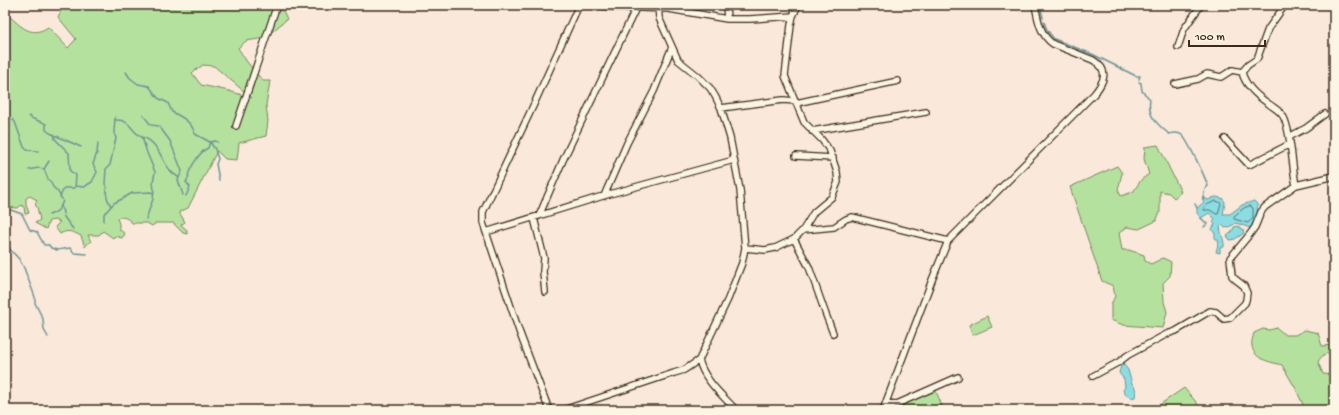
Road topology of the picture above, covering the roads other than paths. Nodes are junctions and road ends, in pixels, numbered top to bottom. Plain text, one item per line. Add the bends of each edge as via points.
1 (277, 5) edge
2 (578, 5) edge
3 (596, 5) edge
4 (726, 5) edge
5 (798, 5) edge
6 (1035, 5) edge
7 (1201, 5) edge
8 (1285, 5) edge
9 (658, 7) edge
10 (636, 8) junction
11 (793, 16) junction
12 (727, 19) junction
13 (672, 47) junction
14 (1178, 47) dead end
15 (1242, 72) junction
16 (898, 81) dead end
17 (1175, 84) dead end
18 (796, 102) junction
19 (721, 108) junction
20 (926, 112) dead end
21 (1325, 114) dead end
22 (236, 126) dead end
23 (812, 131) junction
24 (1289, 137) junction
25 (1225, 139) dead end
26 (1290, 144) junction
27 (796, 156) dead end
28 (833, 158) junction
29 (734, 160) junction
30 (1334, 176) edge
31 (1296, 185) junction
32 (604, 196) junction
33 (536, 217) junction
34 (803, 230) junction
35 (486, 232) junction
36 (794, 239) junction
37 (948, 241) junction
38 (745, 248) junction
39 (545, 292) dead end
40 (833, 333) dead end
41 (699, 360) junction
42 (1093, 376) dead end
43 (958, 377) dead end
44 (886, 403) junction
45 (550, 410) edge
46 (563, 410) edge
47 (736, 410) edge
48 (883, 410) edge
49 (894, 410) edge

1 - 22 street
2 - 35 street via 483,212
3 - 10 street
4 - 12 street
5 - 11 street
6 - 37 street via 1041,29 1047,40 1098,63 1104,73 1103,80 1094,94
7 - 14 street via 1184,29
8 - 15 street via 1268,29 1257,59
9 - 10 street
9 - 12 street
9 - 13 street via 659,18
10 - 33 street
11 - 12 street
11 - 18 street via 784,70 786,82
13 - 19 street via 678,60 710,88
13 - 32 street
15 - 17 street via 1232,70 1221,77 1207,74 1198,79
15 - 24 street via 1252,91 1282,114
16 - 18 street
18 - 19 street via 784,100
18 - 23 street via 804,122
19 - 29 street
20 - 23 street
21 - 24 street
23 - 28 street via 826,145
24 - 26 street
25 - 26 street via 1249,164
26 - 31 street
27 - 28 street
28 - 34 street via 838,178 837,188 832,197 814,212
29 - 32 street
29 - 38 street via 740,190
30 - 31 street
31 - 42 street via 1265,207 1255,227 1230,258 1232,276 1246,289 1245,303 1230,318 1210,311
32 - 33 street
33 - 35 street
33 - 39 street via 544,258
34 - 36 street
34 - 37 street via 834,228 852,217
35 - 45 street via 519,331
36 - 38 street via 765,250
36 - 40 street via 810,267
37 - 44 street
38 - 41 street via 738,274
41 - 46 street via 684,370
41 - 47 street via 711,383
43 - 44 street via 897,404
44 - 48 street
44 - 49 street

